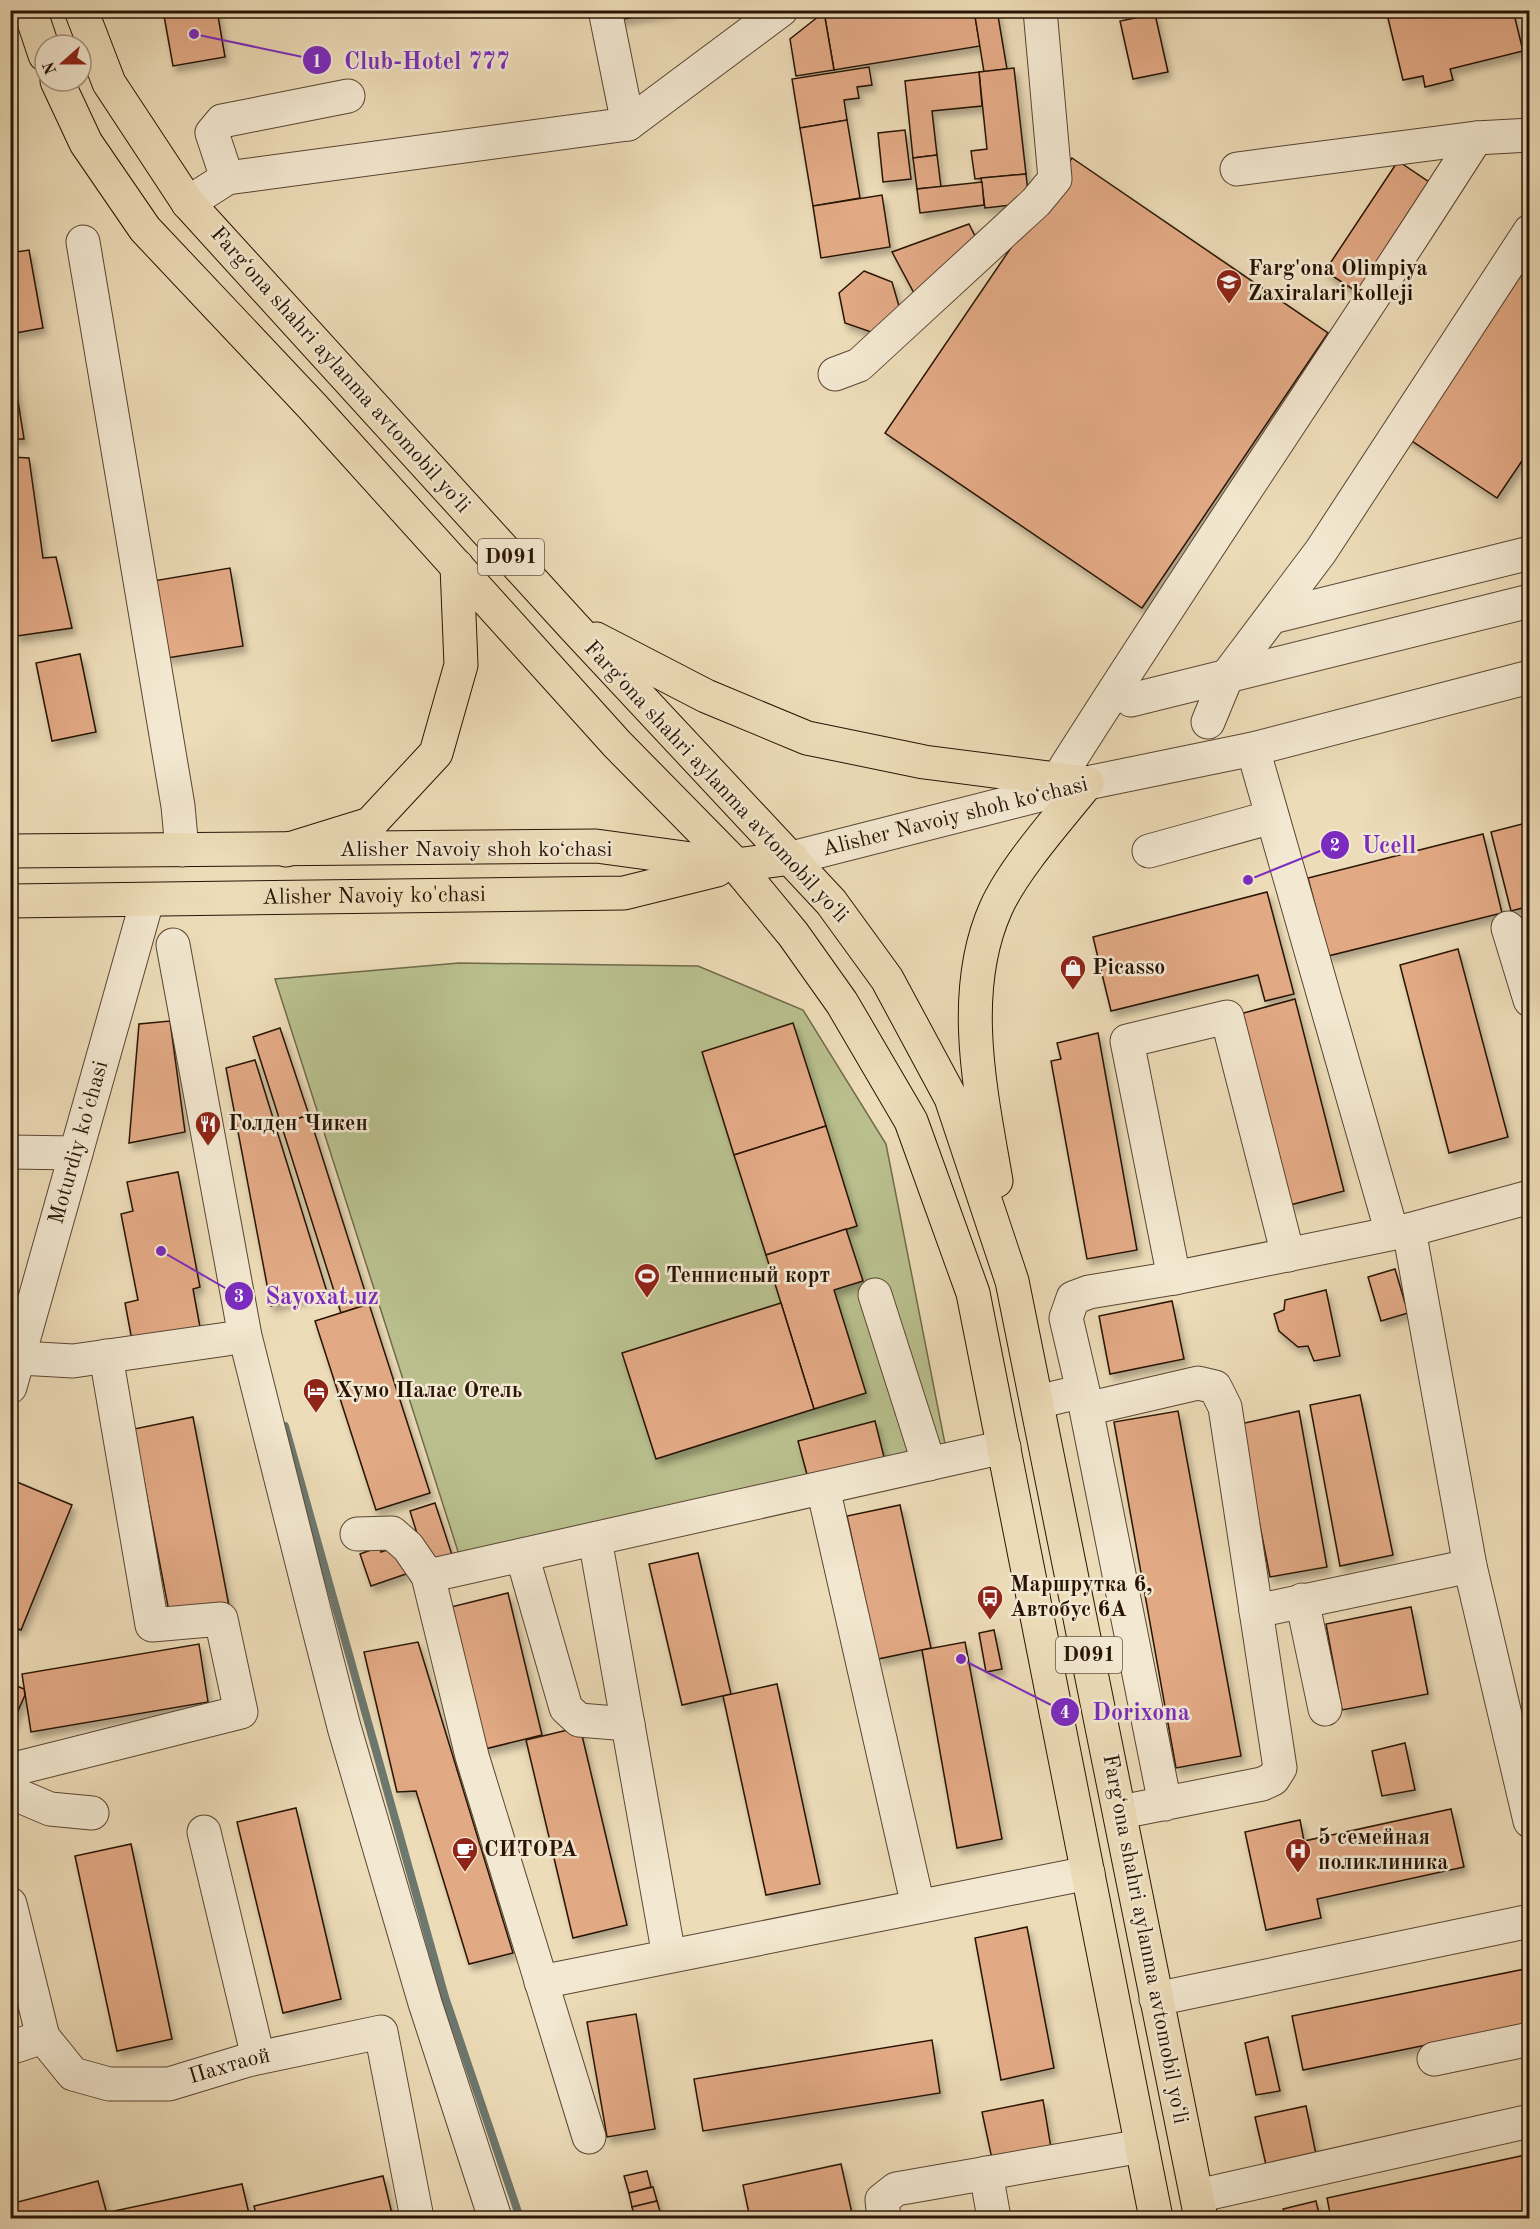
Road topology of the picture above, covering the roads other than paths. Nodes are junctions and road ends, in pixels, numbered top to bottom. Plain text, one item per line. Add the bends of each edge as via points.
1 (30, 10) edge
2 (81, 10) edge
3 (604, 10) edge
4 (781, 10) edge
5 (1040, 10) edge
6 (38, 33) edge
7 (63, 93) edge
8 (348, 96) dead end
9 (628, 124) junction
10 (1530, 135) edge
11 (1476, 138) junction
12 (1237, 169) dead end
13 (227, 178) junction
14 (188, 204) junction
15 (1530, 231) edge
16 (83, 242) dead end
17 (836, 374) dead end
18 (1530, 553) edge
19 (457, 567) junction
20 (1530, 601) edge
21 (1272, 616) junction
22 (573, 627) junction
23 (1227, 676) junction
24 (1530, 677) edge
25 (1131, 700) dead end
26 (1208, 722) dead end
27 (1253, 749) junction
28 (1072, 781) junction
29 (1272, 817) junction
30 (286, 849) junction
31 (182, 850) junction
32 (10, 851) edge
33 (1149, 851) dead end
34 (792, 858) junction
35 (736, 865) junction
36 (10, 901) edge
37 (147, 901) junction
38 (1508, 928) dead end
39 (174, 945) dead end
40 (1530, 1000) edge
41 (10, 1152) edge
42 (76, 1153) junction
43 (1530, 1197) edge
44 (1400, 1232) junction
45 (1288, 1255) junction
46 (1174, 1278) junction
47 (1012, 1281) junction
48 (875, 1295) dead end
49 (22, 1307) edge
50 (106, 1356) junction
51 (15, 1372) edge
52 (1084, 1400) junction
53 (1037, 1402) junction
54 (1004, 1447) junction
55 (929, 1464) junction
56 (823, 1488) junction
57 (357, 1534) dead end
58 (595, 1539) junction
59 (522, 1556) junction
60 (1470, 1566) junction
61 (428, 1576) junction
62 (1302, 1600) junction
63 (1256, 1611) junction
64 (1325, 1709) dead end
65 (628, 1724) junction
66 (10, 1770) edge
67 (10, 1792) edge
68 (1165, 1804) junction
69 (1121, 1812) junction
70 (92, 1813) dead end
71 (1530, 1821) edge
72 (204, 1832) dead end
73 (1088, 1873) junction
74 (10, 1904) edge
75 (918, 1906) junction
76 (1530, 1921) edge
77 (669, 1956) junction
78 (541, 1982) junction
79 (1156, 1999) junction
80 (43, 2037) junction
81 (1530, 2039) edge
82 (10, 2048) edge
83 (258, 2058) junction
84 (1434, 2059) dead end
85 (1530, 2121) edge
86 (589, 2137) dead end
87 (1142, 2146) junction
88 (986, 2173) junction
89 (1199, 2207) edge
90 (417, 2218) edge
91 (486, 2218) edge
92 (495, 2218) edge
93 (884, 2218) edge
94 (994, 2218) edge
95 (1156, 2218) edge

1 - 6 main road
2 - 14 main road, Fargʻona shahri aylanma avtomobil yoʻli / D091 via 109,83
3 - 9 street
4 - 9 street
5 - 17 street via 1055,179 1036,202 859,365
7 - 19 main road, Fargʻona shahri aylanma avtomobil yoʻli / D091 via 86,143 145,229
8 - 13 street via 222,121 212,133
9 - 13 street
10 - 11 street
11 - 12 street
11 - 28 street via 1114,690
13 - 14 street
14 - 22 main road, Fargʻona shahri aylanma avtomobil yoʻli / D091
15 - 21 street via 1321,551
16 - 31 street via 178,806
18 - 21 street
19 - 30 main road via 461,665 436,753 370,824
19 - 35 main road, Fargʻona shahri aylanma avtomobil yoʻli / D091 via 632,759
20 - 23 street
21 - 23 street
22 - 28 main road via 706,696 807,738 924,762
22 - 34 main road, Fargʻona shahri aylanma avtomobil yoʻli / D091
23 - 25 street
23 - 26 street
24 - 27 street, Alisher Navoiy shoh koʻchasi
27 - 28 street, Alisher Navoiy shoh koʻchasi
27 - 29 street
28 - 34 street, Alisher Navoiy shoh koʻchasi
28 - 47 main road via 996,907 981,956 976,1017 978,1072
29 - 33 street
29 - 44 street
30 - 31 main road, Alisher Navoiy shoh koʻchasi
30 - 35 main road, Alisher Navoiy shoh koʻchasi via 596,846
31 - 32 main road, Alisher Navoiy shoh koʻchasi
34 - 35 main road, Alisher Navoiy shoh koʻchasi
34 - 47 main road, Fargʻona shahri aylanma avtomobil yoʻli / D091 via 831,902 887,979 951,1098
35 - 37 main road, Alisher Navoiy ko'chasi via 624,893
35 - 54 main road, Fargʻona shahri aylanma avtomobil yoʻli / D091 via 793,934 842,1003 911,1121 974,1293
36 - 37 main road, Alisher Navoiy ko'chasi
37 - 42 street, Moturdiy ko'chasi
38 - 40 street
39 - 92 street via 245,1336 316,1618 422,1992
41 - 42 street
42 - 49 street, Moturdiy ko'chasi
43 - 44 street
44 - 45 street
44 - 60 street
45 - 46 street
45 - 46 street via 1227,1017 1127,1041
46 - 52 street via 1073,1298 1066,1318
47 - 53 main road, Fargʻona shahri aylanma avtomobil yoʻli / D091
48 - 55 street
49 - 51 street, Moturdiy ko'chasi
50 - 51 street
50 - 66 street via 152,1625 221,1619 241,1712
50 - 91 street via 232,1338 335,1727 417,2006
52 - 53 street
52 - 63 street via 1198,1383 1215,1387 1225,1407
52 - 68 street
53 - 69 main road, Fargʻona shahri aylanma avtomobil yoʻli / D091
54 - 55 street
54 - 73 main road, Fargʻona shahri aylanma avtomobil yoʻli / D091
55 - 56 street
56 - 58 street
56 - 75 street
57 - 61 street via 392,1533 408,1546
58 - 59 street
58 - 65 street
59 - 61 street
59 - 65 street via 566,1708 579,1720
60 - 62 street
60 - 71 street
61 - 78 street via 472,1756
62 - 63 street
62 - 64 street
63 - 68 street via 1280,1768 1273,1779 1262,1784
65 - 77 street
67 - 70 street via 50,1809
68 - 69 street
69 - 79 main road, Fargʻona shahri aylanma avtomobil yoʻli / D091
72 - 83 street
73 - 75 street
73 - 87 main road, Fargʻona shahri aylanma avtomobil yoʻli / D091
74 - 80 street, Пахтаой
75 - 77 street
76 - 79 street
77 - 78 street
78 - 86 street
79 - 89 main road, Fargʻona shahri aylanma avtomobil yoʻli / D091
80 - 82 street
80 - 83 street, Пахтаой via 72,2074 109,2084 169,2084
81 - 84 street
83 - 90 street, Пахтаой via 381,2032
85 - 89 street
87 - 88 street
87 - 95 main road, Fargʻona shahri aylanma avtomobil yoʻli / D091
88 - 93 street via 896,2189 882,2200
88 - 94 street

